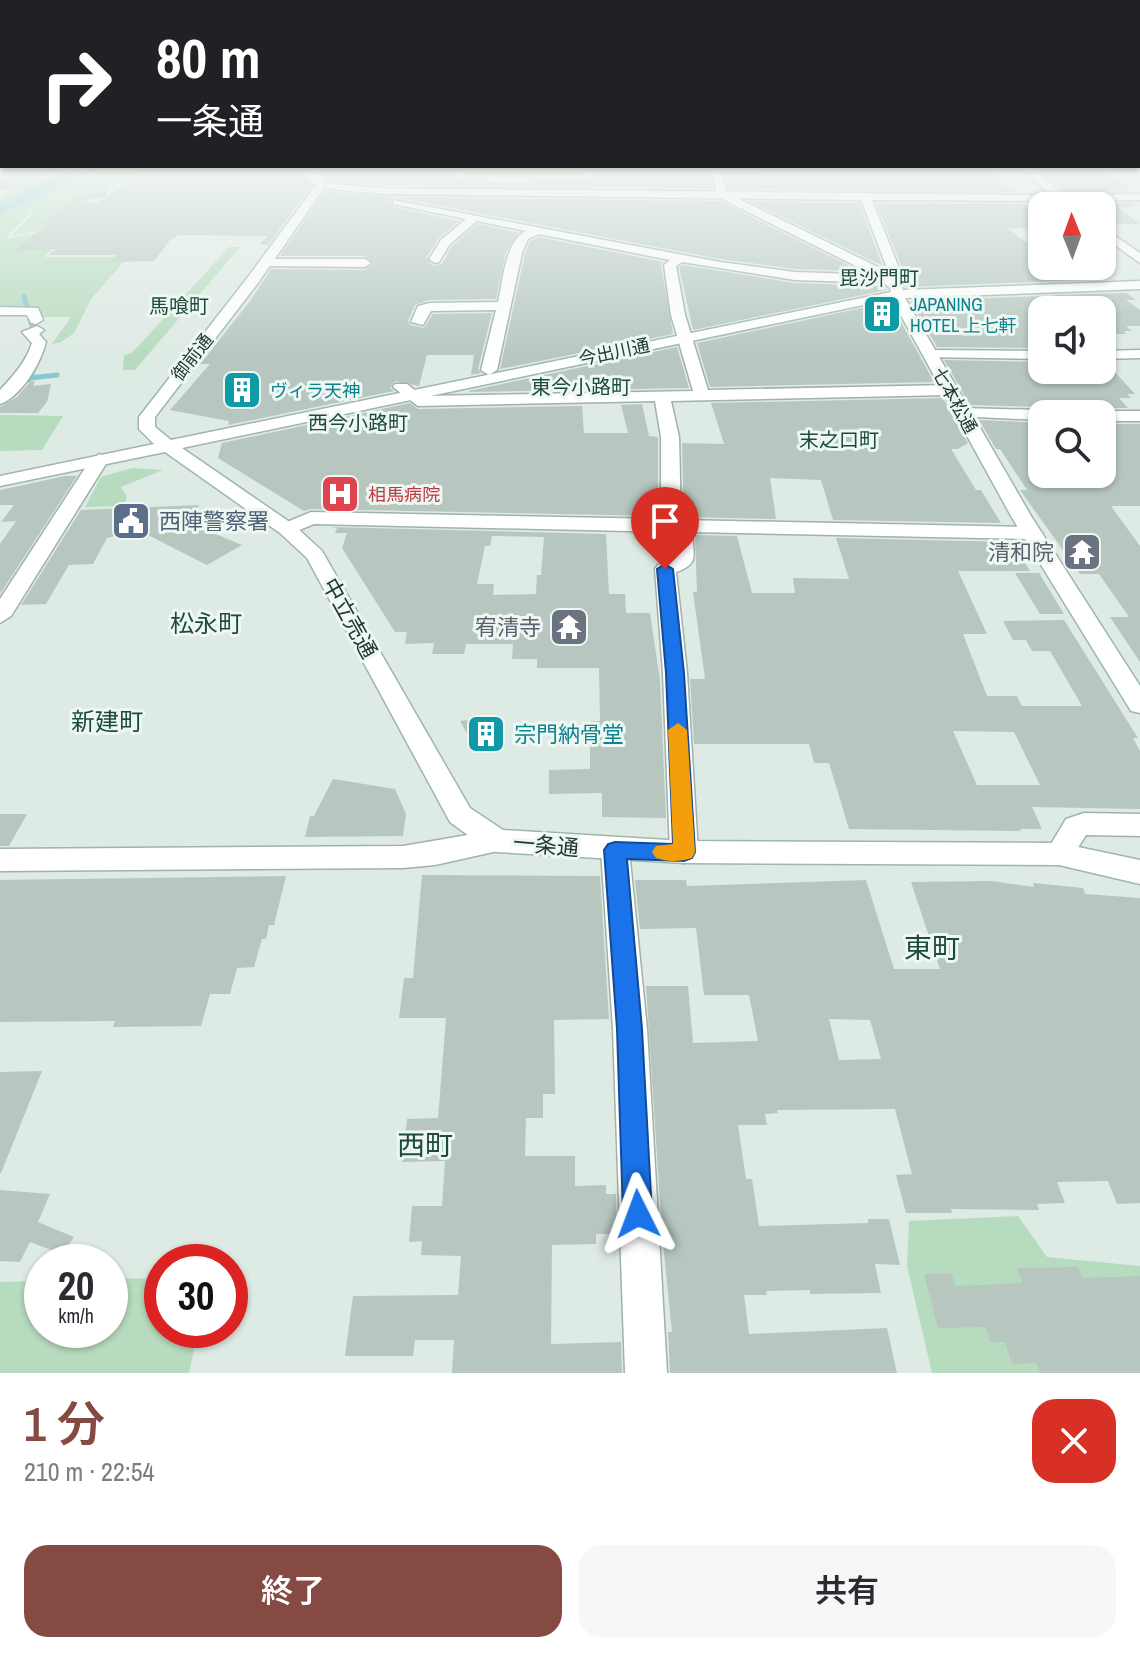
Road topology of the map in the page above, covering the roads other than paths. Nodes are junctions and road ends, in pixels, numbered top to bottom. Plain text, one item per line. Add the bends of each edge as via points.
1 (289, 230) edge
2 (459, 230) edge
3 (538, 230) edge
4 (545, 230) edge
5 (788, 230) edge
6 (878, 230) edge
7 (1116, 241) edge
8 (680, 258) junction
9 (435, 259) dead end
10 (1140, 259) edge
11 (265, 263) junction
12 (365, 263) dead end
13 (1140, 282) edge
14 (895, 287) junction
15 (505, 306) junction
16 (0, 311) edge
17 (418, 322) dead end
18 (682, 334) junction
19 (931, 354) junction
20 (1140, 354) edge
21 (1028, 355) edge
22 (1116, 355) edge
23 (489, 370) junction
24 (948, 390) junction
25 (406, 391) junction
26 (702, 395) junction
27 (662, 397) junction
28 (0, 399) edge
29 (962, 413) junction
30 (1028, 415) edge
31 (1116, 416) edge
32 (1140, 416) edge
33 (161, 441) junction
34 (100, 459) junction
35 (0, 469) edge
36 (0, 481) edge
37 (677, 526) junction
38 (287, 529) junction
39 (1032, 533) junction
40 (0, 616) edge
41 (1140, 705) edge
42 (1140, 825) edge
43 (497, 841) junction
44 (615, 850) junction
45 (684, 852) junction
46 (1059, 854) junction
47 (0, 860) edge
48 (1140, 872) edge
49 (646, 1373) edge

1 - 11 street, 御前通
2 - 9 street
3 - 15 street via 523,237 516,253
4 - 8 street
5 - 14 street
6 - 14 street, 七本松通
7 - 10 street
8 - 14 street
8 - 18 street via 670,265
11 - 12 street
11 - 33 street, 御前通 via 147,417 147,429
13 - 14 street, 今出川通
14 - 18 street, 今出川通
14 - 19 street, 七本松通
15 - 17 street via 430,307 423,309
15 - 23 street
16 - 28 street via 33,311 37,325 29,332 39,342 24,374
18 - 23 street, 今出川通
18 - 25 street, 今出川通
18 - 26 street
19 - 21 street
19 - 24 street, 七本松通
20 - 22 street
23 - 25 street, 今出川通
24 - 26 street
24 - 29 street, 七本松通
25 - 27 street via 418,401
25 - 33 street, 今出川通
26 - 27 street
27 - 37 street
29 - 30 street
29 - 39 street, 七本松通
31 - 32 street
33 - 34 street, 今出川通
33 - 35 street, 今出川通
33 - 38 street, 中立売通
34 - 36 street, 今出川通
34 - 40 street
37 - 38 street via 311,518
37 - 39 street
37 - 45 street via 683,563 665,569
38 - 43 street, 中立売通 via 315,555 460,815
39 - 41 street, 七本松通
42 - 46 street via 1084,824 1076,827
43 - 44 street, 一条通
43 - 47 street, 一条通 via 403,857
44 - 45 street, 一条通
44 - 49 street via 630,1029
45 - 46 street, 一条通
46 - 48 street, 一条通

